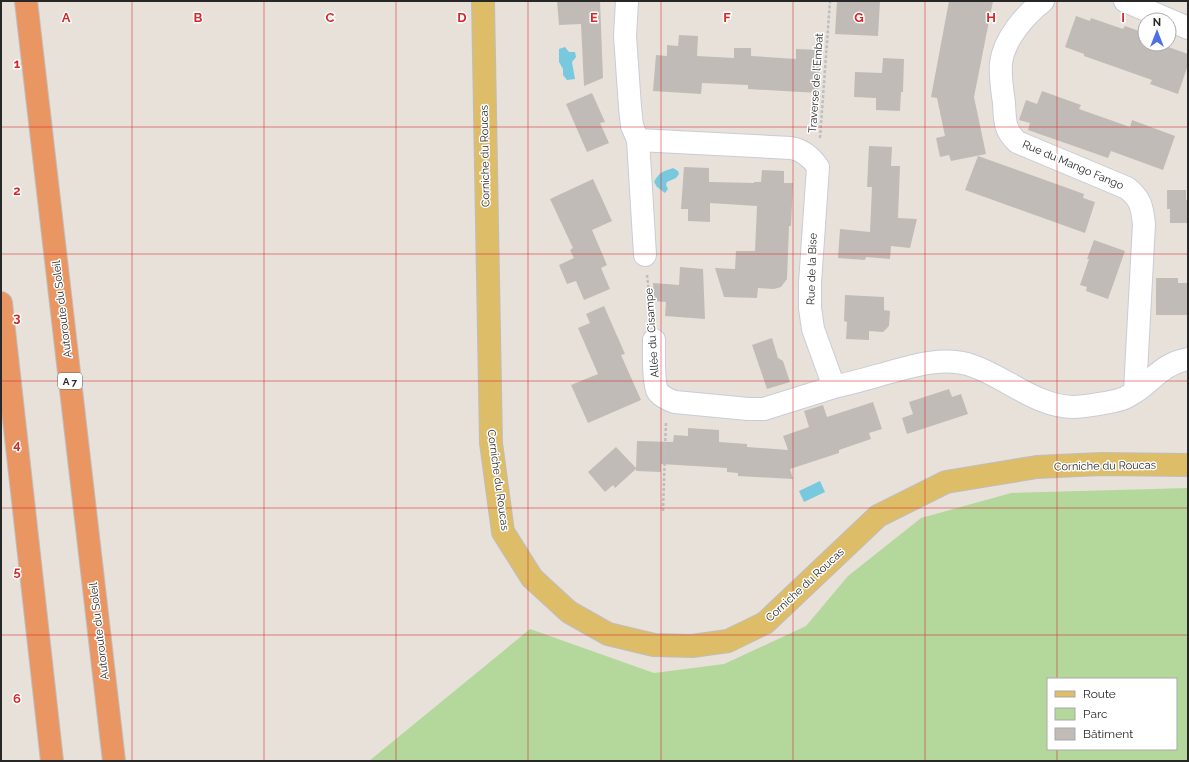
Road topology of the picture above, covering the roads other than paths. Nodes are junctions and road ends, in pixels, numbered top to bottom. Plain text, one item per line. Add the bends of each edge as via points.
1 (26, 1) edge
2 (483, 1) edge
3 (627, 1) edge
4 (1043, 1) edge
5 (1125, 1) edge
6 (1188, 28) edge
7 (638, 140) junction
8 (645, 255) road end
9 (1, 303) edge
10 (654, 340) road end
11 (1188, 359) edge
12 (834, 388) junction
13 (1135, 391) junction
14 (1188, 465) edge
15 (52, 761) edge
16 (114, 761) edge

1 - 16 highway, Autoroute du Soleil / A 7
2 - 14 main road, Corniche du Roucas via 491,443 503,532 532,578 569,612 608,634 654,645 692,646 728,641 765,623 878,516 946,482 1037,467 1102,464
3 - 7 street via 625,36 630,107 632,126
4 - 13 street, Rue du Mango Fango via 1016,28 1001,62 1006,124 1009,134 1018,142 1127,188 1135,194 1142,207 1144,224
5 - 6 street
7 - 8 street
7 - 12 street, Rue de la Bise via 791,148 810,156 818,167 810,308 813,329
9 - 15 highway
10 - 12 street, Allée du Cisampe via 656,385 659,393 675,402 764,409
11 - 13 street via 1166,366
12 - 13 street via 918,365 954,362 972,365 1058,406 1075,407 1121,400

